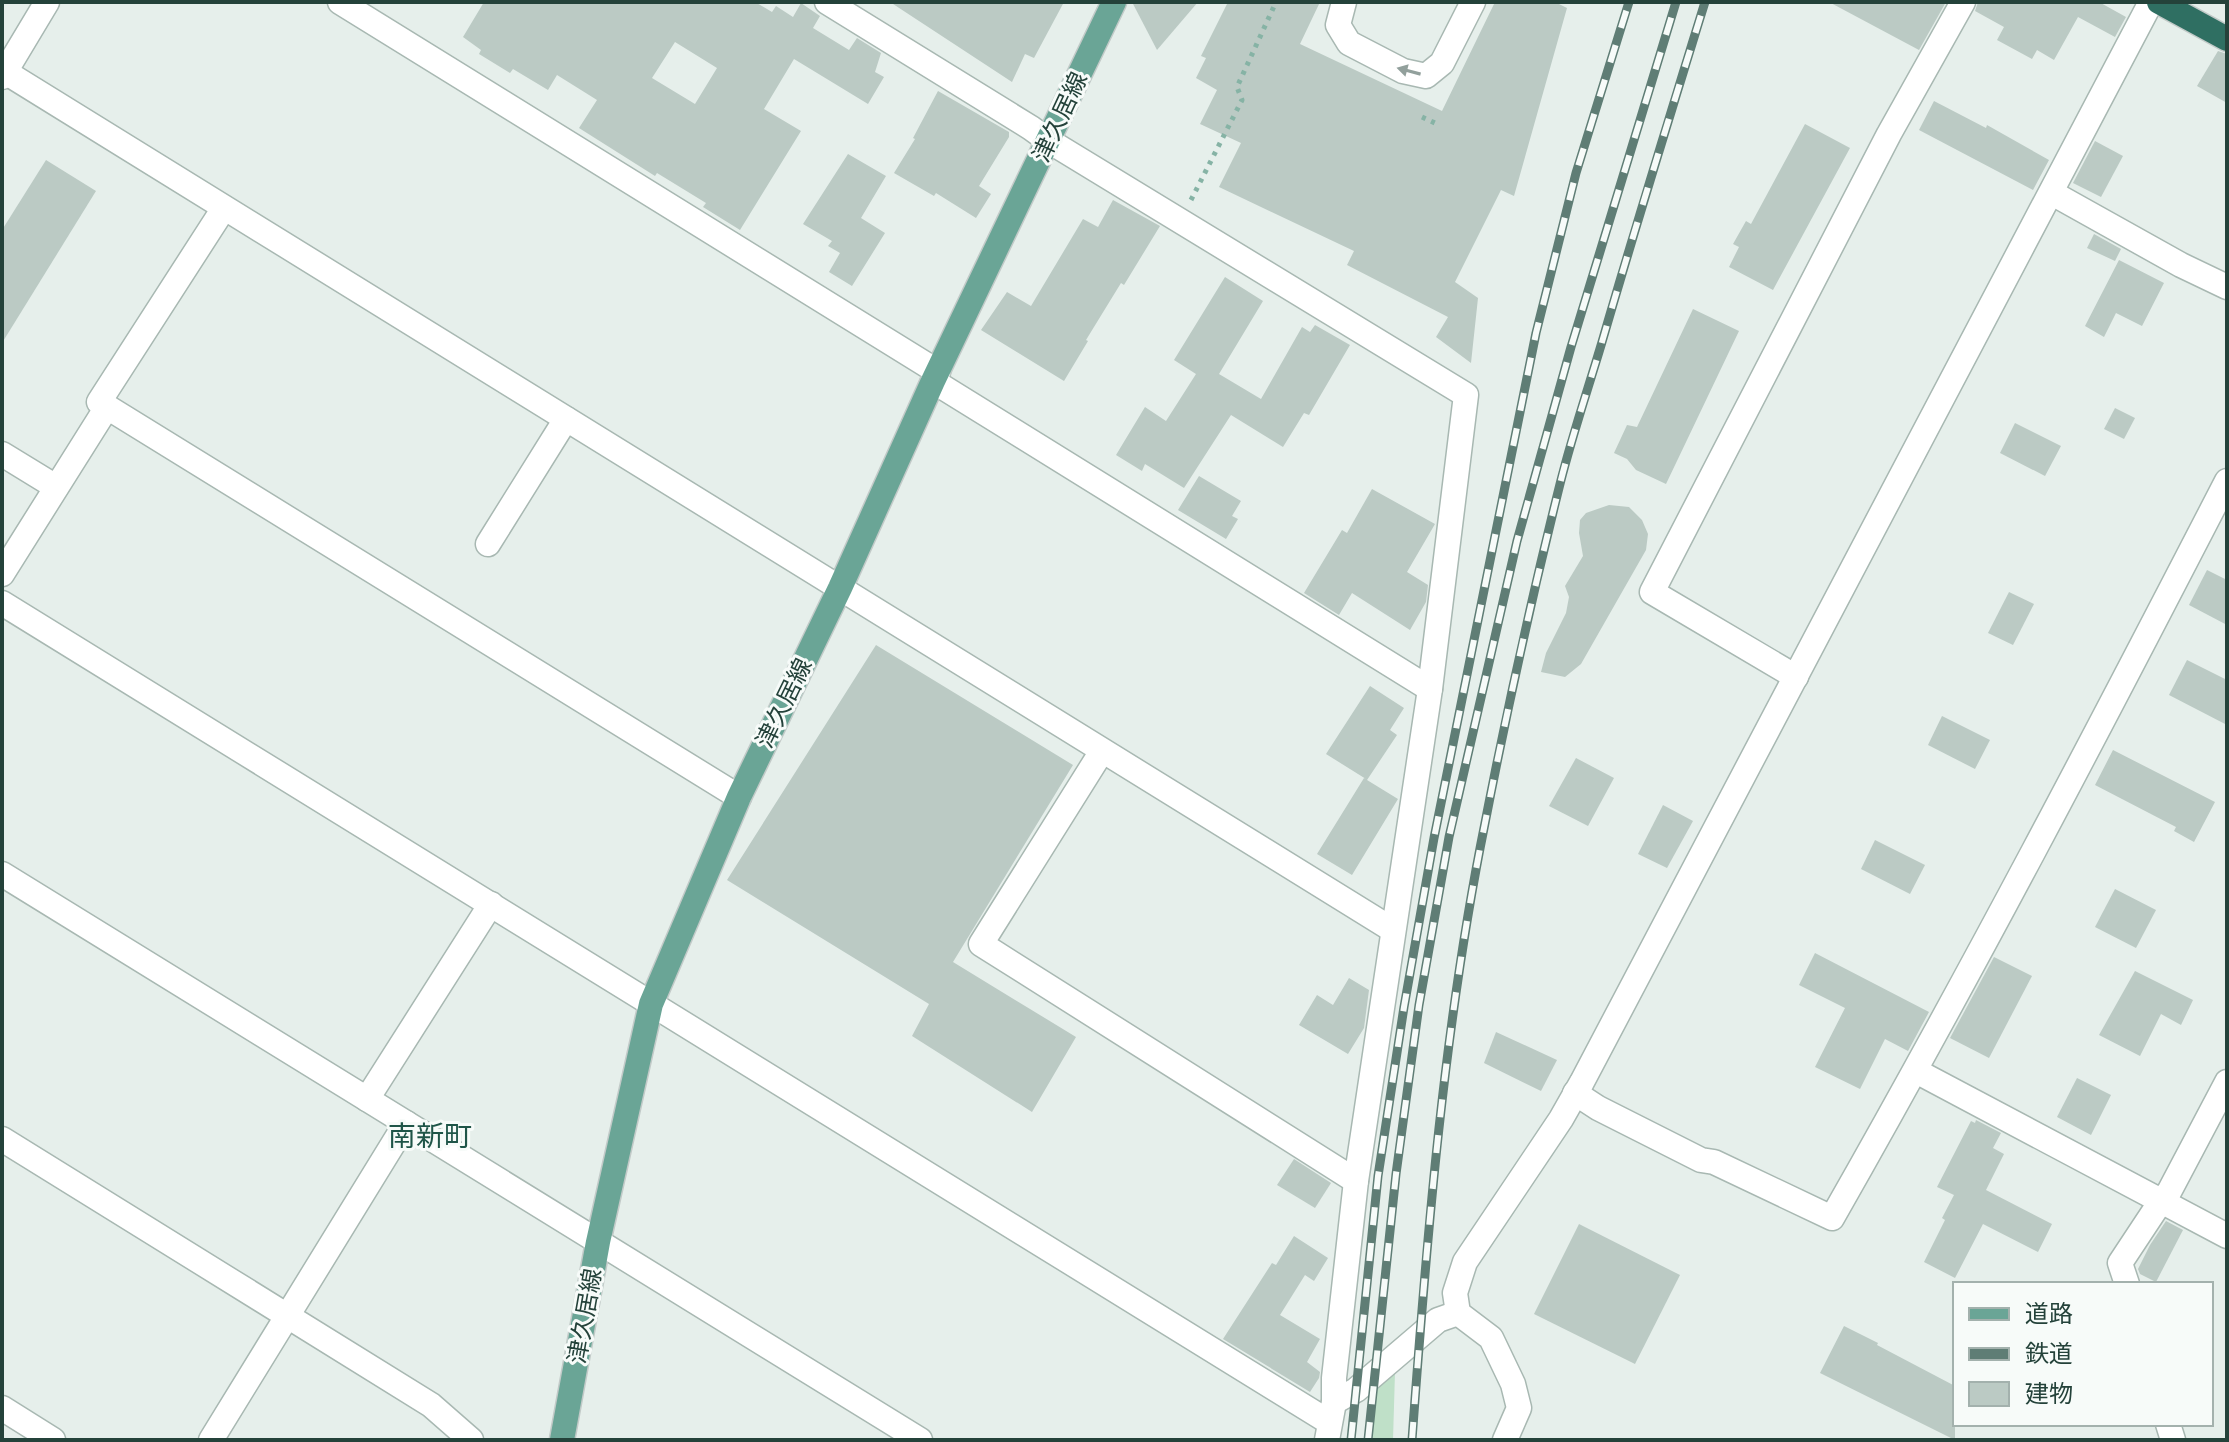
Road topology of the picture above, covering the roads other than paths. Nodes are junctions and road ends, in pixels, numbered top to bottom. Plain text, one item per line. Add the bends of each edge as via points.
1 (47, 2) edge
2 (340, 2) edge
3 (1114, 2) edge
4 (1344, 2) edge
5 (1473, 2) edge
6 (1963, 2) edge
7 (2151, 2) edge
8 (2159, 2) edge
9 (835, 4) edge
10 (2227, 39) edge
11 (3, 73) edge
12 (1049, 141) junction
13 (2052, 193) junction
14 (224, 208) junction
15 (2227, 287) edge
16 (936, 376) junction
17 (107, 407) junction
18 (566, 419) junction
19 (2, 454) edge
20 (2227, 481) edge
21 (56, 487) junction
22 (488, 544) dead end
23 (2, 574) edge
24 (840, 588) junction
25 (2, 603) edge
26 (1796, 677) junction
27 (1430, 689) junction
28 (1102, 751) junction
29 (739, 797) junction
30 (2, 874) edge
31 (491, 904) junction
32 (1393, 930) junction
33 (651, 1004) junction
34 (1916, 1071) junction
35 (2227, 1082) edge
36 (1575, 1093) junction
37 (367, 1099) junction
38 (406, 1123) junction
39 (2, 1139) edge
40 (1356, 1181) junction
41 (2161, 1201) junction
42 (2227, 1236) edge
43 (598, 1242) junction
44 (2126, 1282) edge
45 (1458, 1313) junction
46 (287, 1316) junction
47 (2, 1408) edge
48 (1330, 1421) edge
49 (53, 1440) edge
50 (211, 1440) edge
51 (471, 1440) edge
52 (562, 1440) edge
53 (920, 1440) edge
54 (1505, 1440) edge

1 - 11 street
2 - 16 street
3 - 12 main road, 津久居線
5 -> 4 street via 1442,63 1426,76 1403,71 1349,43 1338,25
6 - 26 street via 1652,592
7 - 13 street
8 - 10 highway
9 - 12 street
11 - 14 street
12 - 16 main road, 津久居線
12 - 27 street via 1466,395
13 - 15 street
13 - 26 street
14 - 17 street via 99,402
14 - 18 street
16 - 24 main road, 津久居線
16 - 27 street
17 - 21 street
17 - 29 street
18 - 22 street
18 - 24 street
19 - 21 street
20 - 34 street
21 - 23 street
24 - 28 street
24 - 29 main road, 津久居線
25 - 31 street
26 - 36 street
27 - 32 street
28 - 32 street
28 - 40 street via 981,944
29 - 33 main road, 津久居線
30 - 37 street
31 - 33 street
31 - 37 street
32 - 40 street
33 - 43 main road, 津久居線
33 - 48 street
34 - 36 street via 1832,1218 1701,1160
34 - 41 street
35 - 41 street
36 - 45 street via 1465,1262 1455,1293
37 - 38 street
38 - 43 street
38 - 46 street
39 - 46 street
40 - 48 street
41 - 42 street
41 - 44 street via 2120,1263
43 - 52 main road, 津久居線
43 - 53 street
45 - 48 street via 1438,1320 1356,1390
45 - 54 street via 1491,1338 1513,1384 1519,1408
46 - 50 street
46 - 51 street via 431,1405
47 - 49 street

